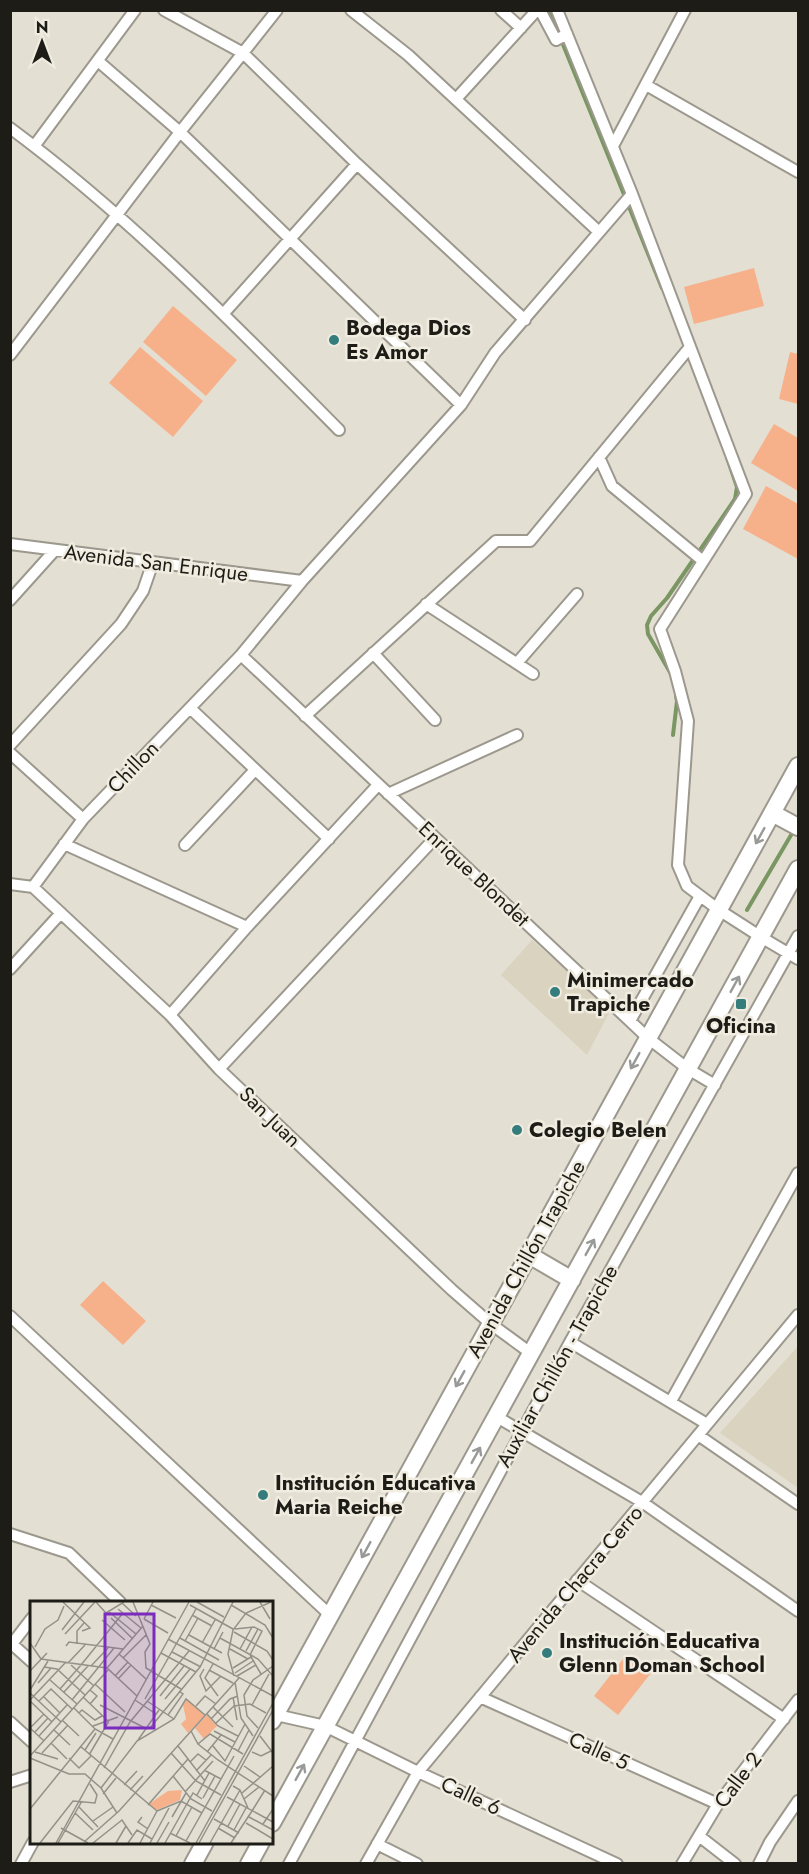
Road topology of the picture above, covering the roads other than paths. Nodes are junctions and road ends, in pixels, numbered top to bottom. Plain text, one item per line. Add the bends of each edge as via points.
1 (135, 10) edge
2 (164, 10) edge
3 (277, 10) edge
4 (351, 10) edge
5 (501, 10) edge
6 (539, 10) edge
7 (557, 10) edge
8 (685, 10) edge
9 (521, 28) junction
10 (567, 34) junction
11 (243, 53) junction
12 (98, 61) junction
13 (646, 85) junction
14 (456, 99) junction
15 (10, 128) edge
16 (180, 132) junction
17 (34, 146) junction
18 (613, 146) junction
19 (357, 164) junction
20 (798, 172) edge
21 (632, 194) junction
22 (118, 214) junction
23 (599, 232) junction
24 (290, 239) junction
25 (224, 313) junction
26 (525, 320) junction
27 (690, 347) junction
28 (10, 355) edge
29 (461, 405) junction
30 (339, 430) dead end
31 (599, 457) junction
32 (10, 544) edge
33 (55, 550) junction
34 (703, 561) junction
35 (153, 562) junction
36 (302, 581) junction
37 (577, 594) dead end
38 (10, 600) edge
39 (426, 604) junction
40 (373, 653) junction
41 (240, 655) junction
42 (517, 663) junction
43 (533, 674) dead end
44 (190, 708) junction
45 (305, 716) junction
46 (435, 720) dead end
47 (517, 735) dead end
48 (10, 745) edge
49 (10, 753) edge
50 (798, 766) edge
51 (255, 770) junction
52 (378, 784) junction
53 (388, 794) junction
54 (772, 813) junction
55 (82, 819) junction
56 (798, 827) edge
57 (435, 838) junction
58 (328, 839) junction
59 (64, 844) junction
60 (185, 845) dead end
61 (798, 869) edge
62 (10, 884) edge
63 (33, 887) junction
64 (700, 896) junction
65 (719, 910) junction
66 (61, 913) junction
67 (247, 927) junction
68 (798, 936) edge
69 (761, 937) junction
70 (794, 956) edge
71 (10, 969) edge
72 (170, 1015) junction
73 (630, 1021) junction
74 (648, 1038) junction
75 (219, 1069) junction
76 (688, 1069) junction
77 (715, 1085) junction
78 (798, 1173) edge
79 (529, 1255) junction
80 (572, 1280) junction
81 (798, 1315) edge
82 (10, 1316) edge
83 (491, 1324) junction
84 (570, 1342) junction
85 (532, 1354) junction
86 (671, 1401) junction
87 (497, 1417) junction
88 (707, 1424) junction
89 (521, 1431) junction
90 (698, 1435) junction
91 (642, 1502) junction
92 (798, 1504) edge
93 (10, 1534) edge
94 (577, 1580) junction
95 (119, 1601) edge
96 (798, 1611) edge
97 (330, 1615) junction
98 (30, 1621) edge
99 (30, 1660) edge
100 (480, 1697) junction
101 (798, 1700) edge
102 (273, 1717) edge
103 (784, 1719) junction
104 (10, 1722) edge
105 (325, 1726) junction
106 (30, 1740) edge
107 (356, 1740) junction
108 (418, 1772) junction
109 (30, 1776) edge
110 (10, 1782) edge
111 (798, 1801) edge
112 (718, 1804) junction
113 (273, 1821) edge
114 (699, 1836) junction
115 (32, 1844) edge
116 (204, 1844) edge
117 (260, 1844) edge
118 (377, 1844) junction
119 (21, 1863) edge
120 (193, 1863) edge
121 (249, 1863) edge
122 (289, 1863) edge
123 (366, 1863) edge
124 (417, 1863) edge
125 (617, 1863) edge
126 (682, 1863) edge
127 (735, 1863) edge
128 (759, 1863) edge

1 - 12 street
2 - 11 street
3 - 11 street
4 - 14 street
5 - 9 street
6 - 9 street
6 - 10 street via 556,40
7 - 10 street
8 - 13 street
9 - 14 street
10 - 18 street
11 - 16 street
11 - 19 street
12 - 16 street
12 - 17 street
13 - 18 street
13 - 20 street
14 - 23 street
15 - 17 street
16 - 22 street
16 - 24 street
17 - 22 street
18 - 21 street
19 - 24 street
19 - 26 street
21 - 23 street, Chillon
21 - 27 street
22 - 25 street
22 - 28 street
23 - 26 street, Chillon
24 - 25 street
24 - 29 street
25 - 30 street
26 - 29 street, Chillon via 495,353
27 - 31 street
27 - 34 street via 746,494
29 - 36 street, Chillon
31 - 34 street via 612,486
31 - 39 street via 530,541 496,541
32 - 33 street, Avenida San Enrique
33 - 35 street, Avenida San Enrique
33 - 38 street
34 - 64 street via 660,629 688,721 678,865 687,886
35 - 36 street, Avenida San Enrique
35 - 48 street via 143,591 121,624
36 - 41 street, Chillon
37 - 42 street
39 - 40 street
39 - 42 street
40 - 45 street
40 - 46 street
41 - 44 street, Chillon
41 - 45 street, Enrique Blondet
42 - 43 street
44 - 51 street
44 - 55 street, Chillon
45 - 52 street, Enrique Blondet
47 - 53 street
49 - 55 street
50 - 54 main road, Avenida Chillón Trapiche
51 - 58 street
51 - 60 street
52 - 53 street, Enrique Blondet
52 - 58 street
53 - 57 street, Enrique Blondet
54 - 56 main road
54 -> 65 main road, Avenida Chillón Trapiche
55 - 59 street, Chillon
57 - 73 street, Enrique Blondet
57 - 75 street
58 - 67 street
59 - 63 street, Chillon
59 - 67 street
61 - 69 main road
62 - 63 street
63 - 66 street, San Juan
64 - 65 street
64 - 73 street
65 - 69 street
65 - 74 main road, Avenida Chillón Trapiche
66 - 71 street
66 - 72 street, San Juan
67 - 72 street
68 - 70 street, Auxiliar Chillón - Trapiche
69 - 70 street
76 -> 69 main road
70 - 77 street, Auxiliar Chillón - Trapiche
72 - 75 street, San Juan
73 - 74 street, Enrique Blondet
74 - 76 street, Enrique Blondet
74 -> 79 main road, Avenida Chillón Trapiche
75 - 83 street, San Juan
76 - 77 street, Enrique Blondet
80 -> 76 main road
77 - 84 street, Auxiliar Chillón - Trapiche
78 - 86 street
79 - 80 main road
79 - 83 main road, Avenida Chillón Trapiche
80 - 85 main road
81 - 88 street, Avenida Chacra Cerro
82 - 97 street
83 - 85 street, San Juan
83 -> 97 main road, Avenida Chillón Trapiche
84 - 86 street
84 - 89 street, Auxiliar Chillón - Trapiche
85 - 87 main road
86 - 88 street
87 - 89 street
105 -> 87 main road
88 - 90 street, Avenida Chacra Cerro
89 - 91 street
89 - 107 street, Auxiliar Chillón - Trapiche
90 - 91 street, Avenida Chacra Cerro
90 - 92 street
91 - 94 street, Avenida Chacra Cerro
91 - 96 street
93 - 95 street via 69,1553
94 - 100 street, Avenida Chacra Cerro
94 - 103 street
97 - 102 main road, Avenida Chillón Trapiche
98 - 99 street via 12,1644
100 - 108 street, Avenida Chacra Cerro
100 - 112 street, Calle 5
101 - 103 street, Calle 2
102 - 105 street, Calle 6
103 - 112 street, Calle 2
104 - 106 street
105 - 107 street, Calle 6
113 -> 105 main road
107 - 108 street, Calle 6
107 - 122 street, Auxiliar Chillón - Trapiche
108 - 118 street, Avenida Chacra Cerro
108 - 125 street, Calle 6
109 - 110 street
111 - 128 street
112 - 114 street, Calle 2
114 - 126 street, Calle 2
114 - 127 street
115 - 119 street
116 - 120 main road
117 - 121 main road
118 - 123 street, Avenida Chacra Cerro
118 - 124 street

